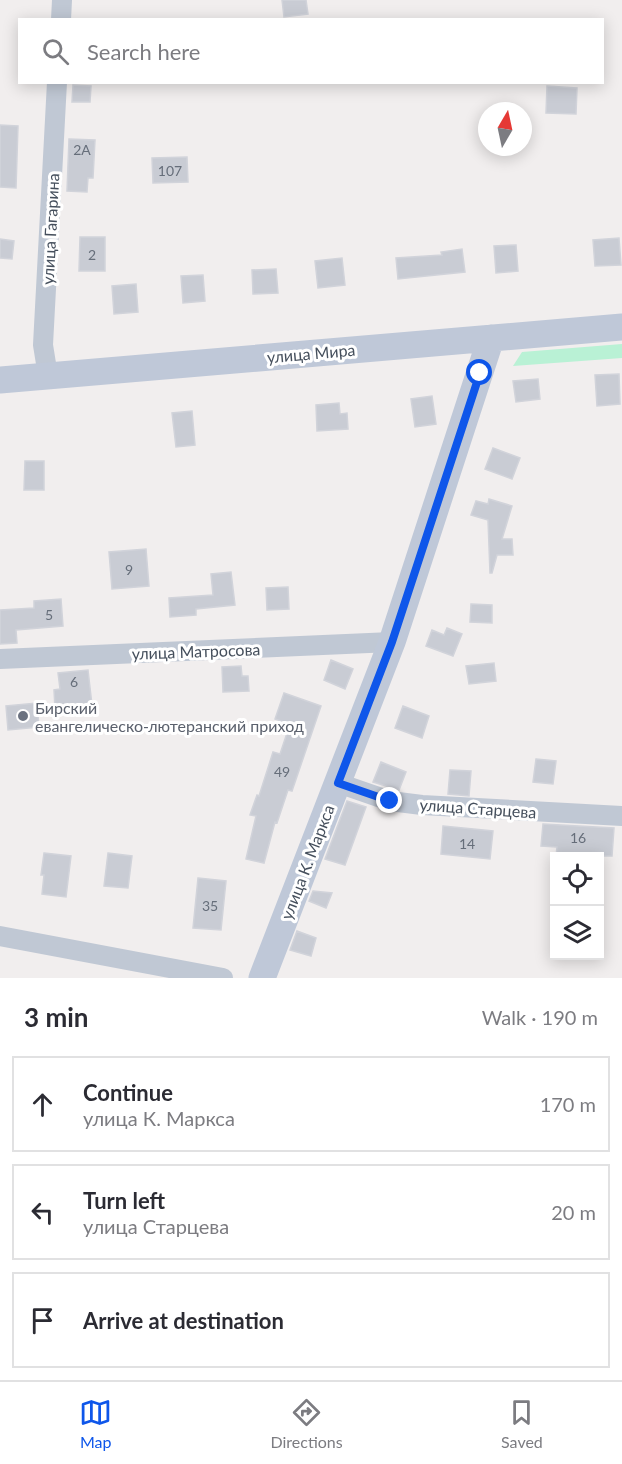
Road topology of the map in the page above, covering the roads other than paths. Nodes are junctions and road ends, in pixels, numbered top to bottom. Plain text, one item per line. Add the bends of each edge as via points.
1 (62, 0) edge
2 (61, 18) edge
3 (57, 84) edge
4 (622, 327) edge
5 (491, 338) junction
6 (48, 376) junction
7 (0, 380) edge
8 (392, 642) junction
9 (0, 659) edge
10 (338, 783) junction
11 (622, 816) edge
12 (0, 936) edge
13 (223, 978) edge
14 (262, 978) edge

1 - 2 street
3 - 6 street, улица Гагарина via 43,345
4 - 5 main road, улица Мира
5 - 6 main road, улица Мира
5 - 8 main road, улица К. Маркса
6 - 7 main road, улица Мира
8 - 9 street, улица Матросова
8 - 10 main road, улица К. Маркса
10 - 11 street, улица Старцева via 390,801 422,805
10 - 14 main road, улица К. Маркса
12 - 13 street

